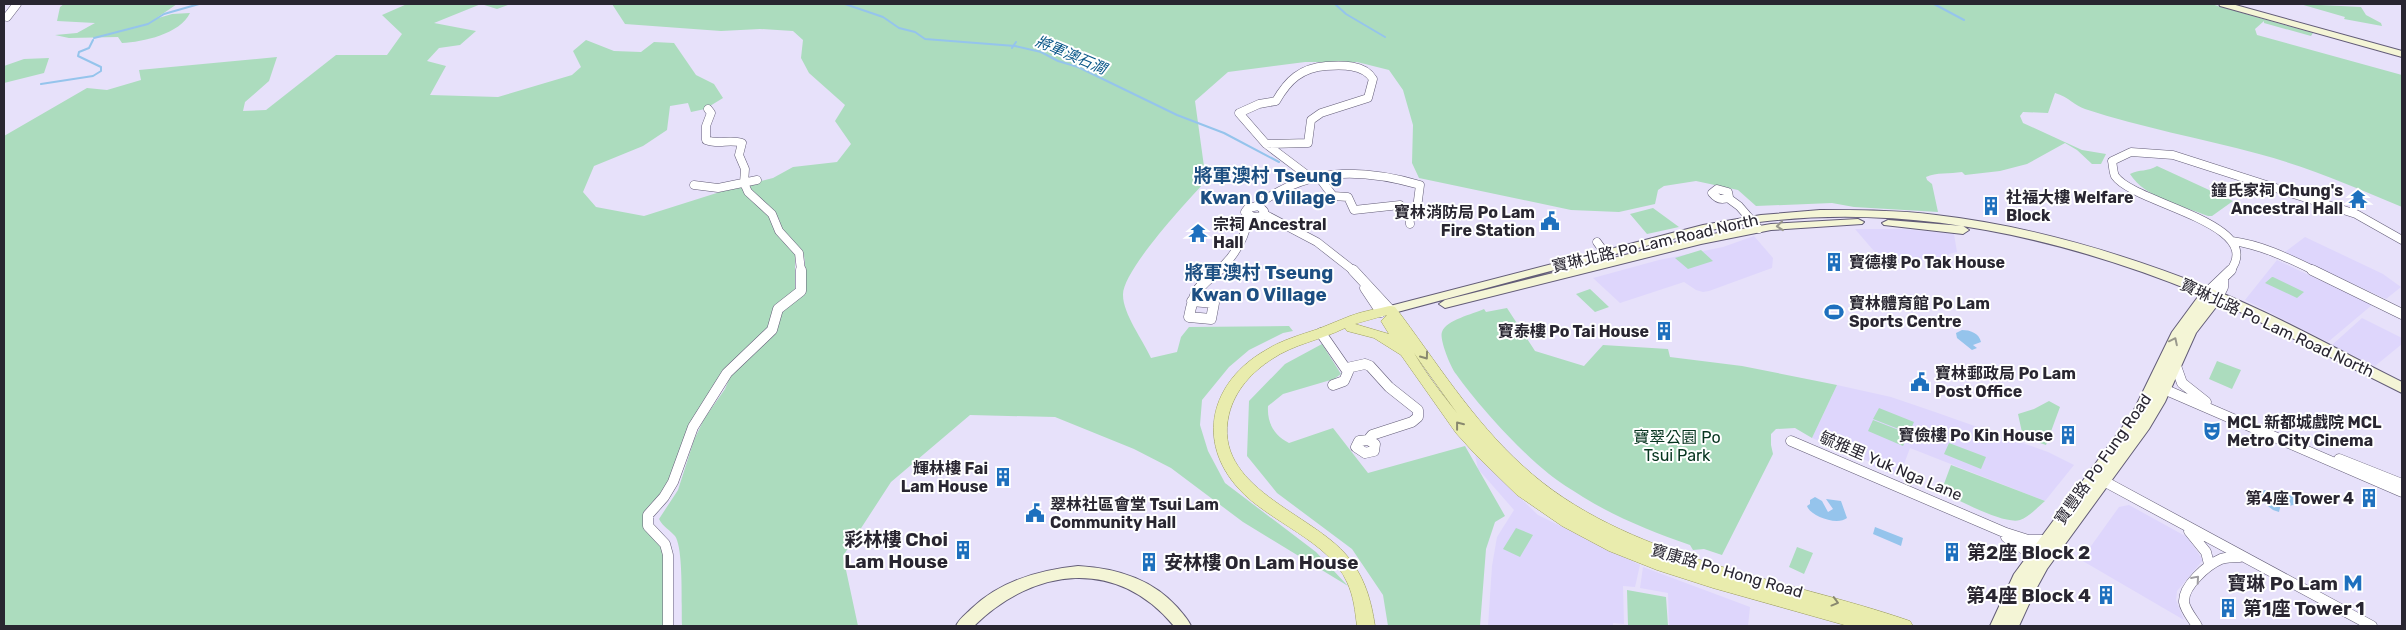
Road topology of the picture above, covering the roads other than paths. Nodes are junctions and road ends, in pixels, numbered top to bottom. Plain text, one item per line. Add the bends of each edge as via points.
1 (17, 4) edge
2 (2223, 4) edge
3 (7, 17) dead end
4 (2402, 54) edge
5 (708, 109) dead end
6 (1266, 144) junction
7 (1315, 177) junction
8 (757, 180) dead end
9 (744, 184) junction
10 (694, 185) dead end
11 (1728, 198) dead end
12 (1256, 206) junction
13 (1264, 214) junction
14 (1410, 215) junction
15 (1250, 216) junction
16 (1410, 224) dead end
17 (1755, 224) junction
18 (2402, 240) edge
19 (2232, 241) junction
20 (1597, 242) dead end
21 (1605, 253) junction
22 (2211, 297) junction
23 (1192, 301) dead end
24 (2402, 314) edge
25 (1389, 315) junction
26 (1352, 328) junction
27 (1327, 331) junction
28 (1410, 358) junction
29 (2176, 366) junction
30 (1347, 368) junction
31 (1333, 385) dead end
32 (2159, 387) junction
33 (2402, 388) edge
34 (2402, 395) edge
35 (2216, 410) junction
36 (1368, 440) dead end
37 (2285, 440) junction
38 (1792, 441) dead end
39 (2098, 478) junction
40 (2402, 484) edge
41 (2402, 492) edge
42 (1978, 521) junction
43 (2185, 526) junction
44 (2044, 540) junction
45 (2246, 558) junction
46 (2030, 561) junction
47 (2209, 564) junction
48 (968, 622) edge
49 (668, 626) edge
50 (1183, 626) edge
51 (1366, 626) edge
52 (1871, 626) edge
53 (1904, 626) edge
54 (1998, 626) edge
55 (2011, 626) edge
56 (2197, 626) edge
57 (2372, 626) edge

1 - 3 street
2 - 4 main road
5 - 9 street via 711,112 706,140 738,141 743,145 739,155 745,169
6 - 6 street via 1239,116 1240,112 1276,101 1282,90 1308,69 1343,66 1362,69 1372,75 1369,97 1353,106 1326,111 1313,118 1307,143
6 - 7 street
7 - 12 street via 1285,186
7 - 14 street via 1333,196 1348,197 1354,210 1400,205
7 - 14 street via 1367,174 1420,185 1417,208
8 - 9 street
9 - 10 street via 712,188
9 - 49 street via 748,192 772,214 779,231 799,253 802,289 778,309 770,331 725,376 694,422 672,485 648,515 649,528 665,544 668,555
11 - 17 street
12 - 13 street via 1263,209
12 - 15 street via 1246,209
13 - 15 street
13 - 25 street, 寶康路 Po Hong Road via 1322,244 1358,277
14 - 16 street
15 - 23 street via 1237,250 1199,286
17 - 21 main road, 寶琳北路 Po Lam Road North via 1682,233
17 - 22 main road, 寶琳北路 Po Lam Road North via 1872,222 2000,235 2103,260
17 - 25 main road, 寶琳北路 Po Lam Road North
18 - 19 street via 2356,214 2173,155 2131,152 2112,161 2113,174 2127,187 2205,220
19 - 22 street via 2237,257 2223,280 2223,287
19 - 24 street via 2262,247
20 - 21 street
21 - 25 main road, 寶琳北路 Po Lam Road North
22 - 29 main road, 寶豐路 Po Fung Road via 2190,332
32 -> 22 main road, 寶豐路 Po Fung Road via 2178,332
22 - 33 main road, 寶琳北路 Po Lam Road North
22 - 34 main road, 寶琳北路 Po Lam Road North
25 - 26 main road, 寶琳北路 Po Lam Road North
25 - 27 main road, 寶琳北路 Po Lam Road North via 1347,321
25 - 28 main road, 寶康路 Po Hong Road
25 -> 53 main road, 寶康路 Po Hong Road via 1484,437 1530,481 1573,512 1623,538 1675,559 1837,603
26 - 27 main road, 寶琳北路 Po Lam Road North
26 - 28 main road via 1390,339
27 - 30 street
27 - 51 main road, 寶琳北路 Po Lam Road North via 1279,348 1245,373 1223,406 1221,437 1228,462 1251,491 1317,538 1343,562 1361,596
52 -> 28 main road, 寶康路 Po Hong Road via 1676,572 1585,532 1529,495 1490,461 1458,424
29 - 32 main road, 寶豐路 Po Fung Road
29 - 35 street via 2182,384
30 - 31 street via 1347,379
30 - 36 street via 1364,364 1370,366 1418,410 1418,416 1412,422 1372,435
32 - 35 street
32 - 39 main road, 寶豐路 Po Fung Road via 2144,426
35 - 37 street
37 - 40 street via 2309,446
37 - 41 street
38 - 42 street, 毓雅里 Yuk Nga Lane
39 - 43 street
39 - 44 main road, 寶豐路 Po Fung Road
39 - 55 main road, 寶豐路 Po Fung Road via 2028,588
42 - 44 street, 毓雅里 Yuk Nga Lane via 2022,539
42 - 46 street, 毓雅里 Yuk Nga Lane via 2023,548
43 - 45 street
43 - 47 street via 2206,552
44 - 46 main road, 寶豐路 Po Fung Road
45 - 47 street via 2226,557
45 - 57 street
46 - 54 main road, 寶豐路 Po Fung Road via 2010,595
56 -> 47 street via 2184,605 2184,596
48 - 50 main road via 1001,594 1029,581 1054,574 1086,572 1117,578 1145,590 1162,602

